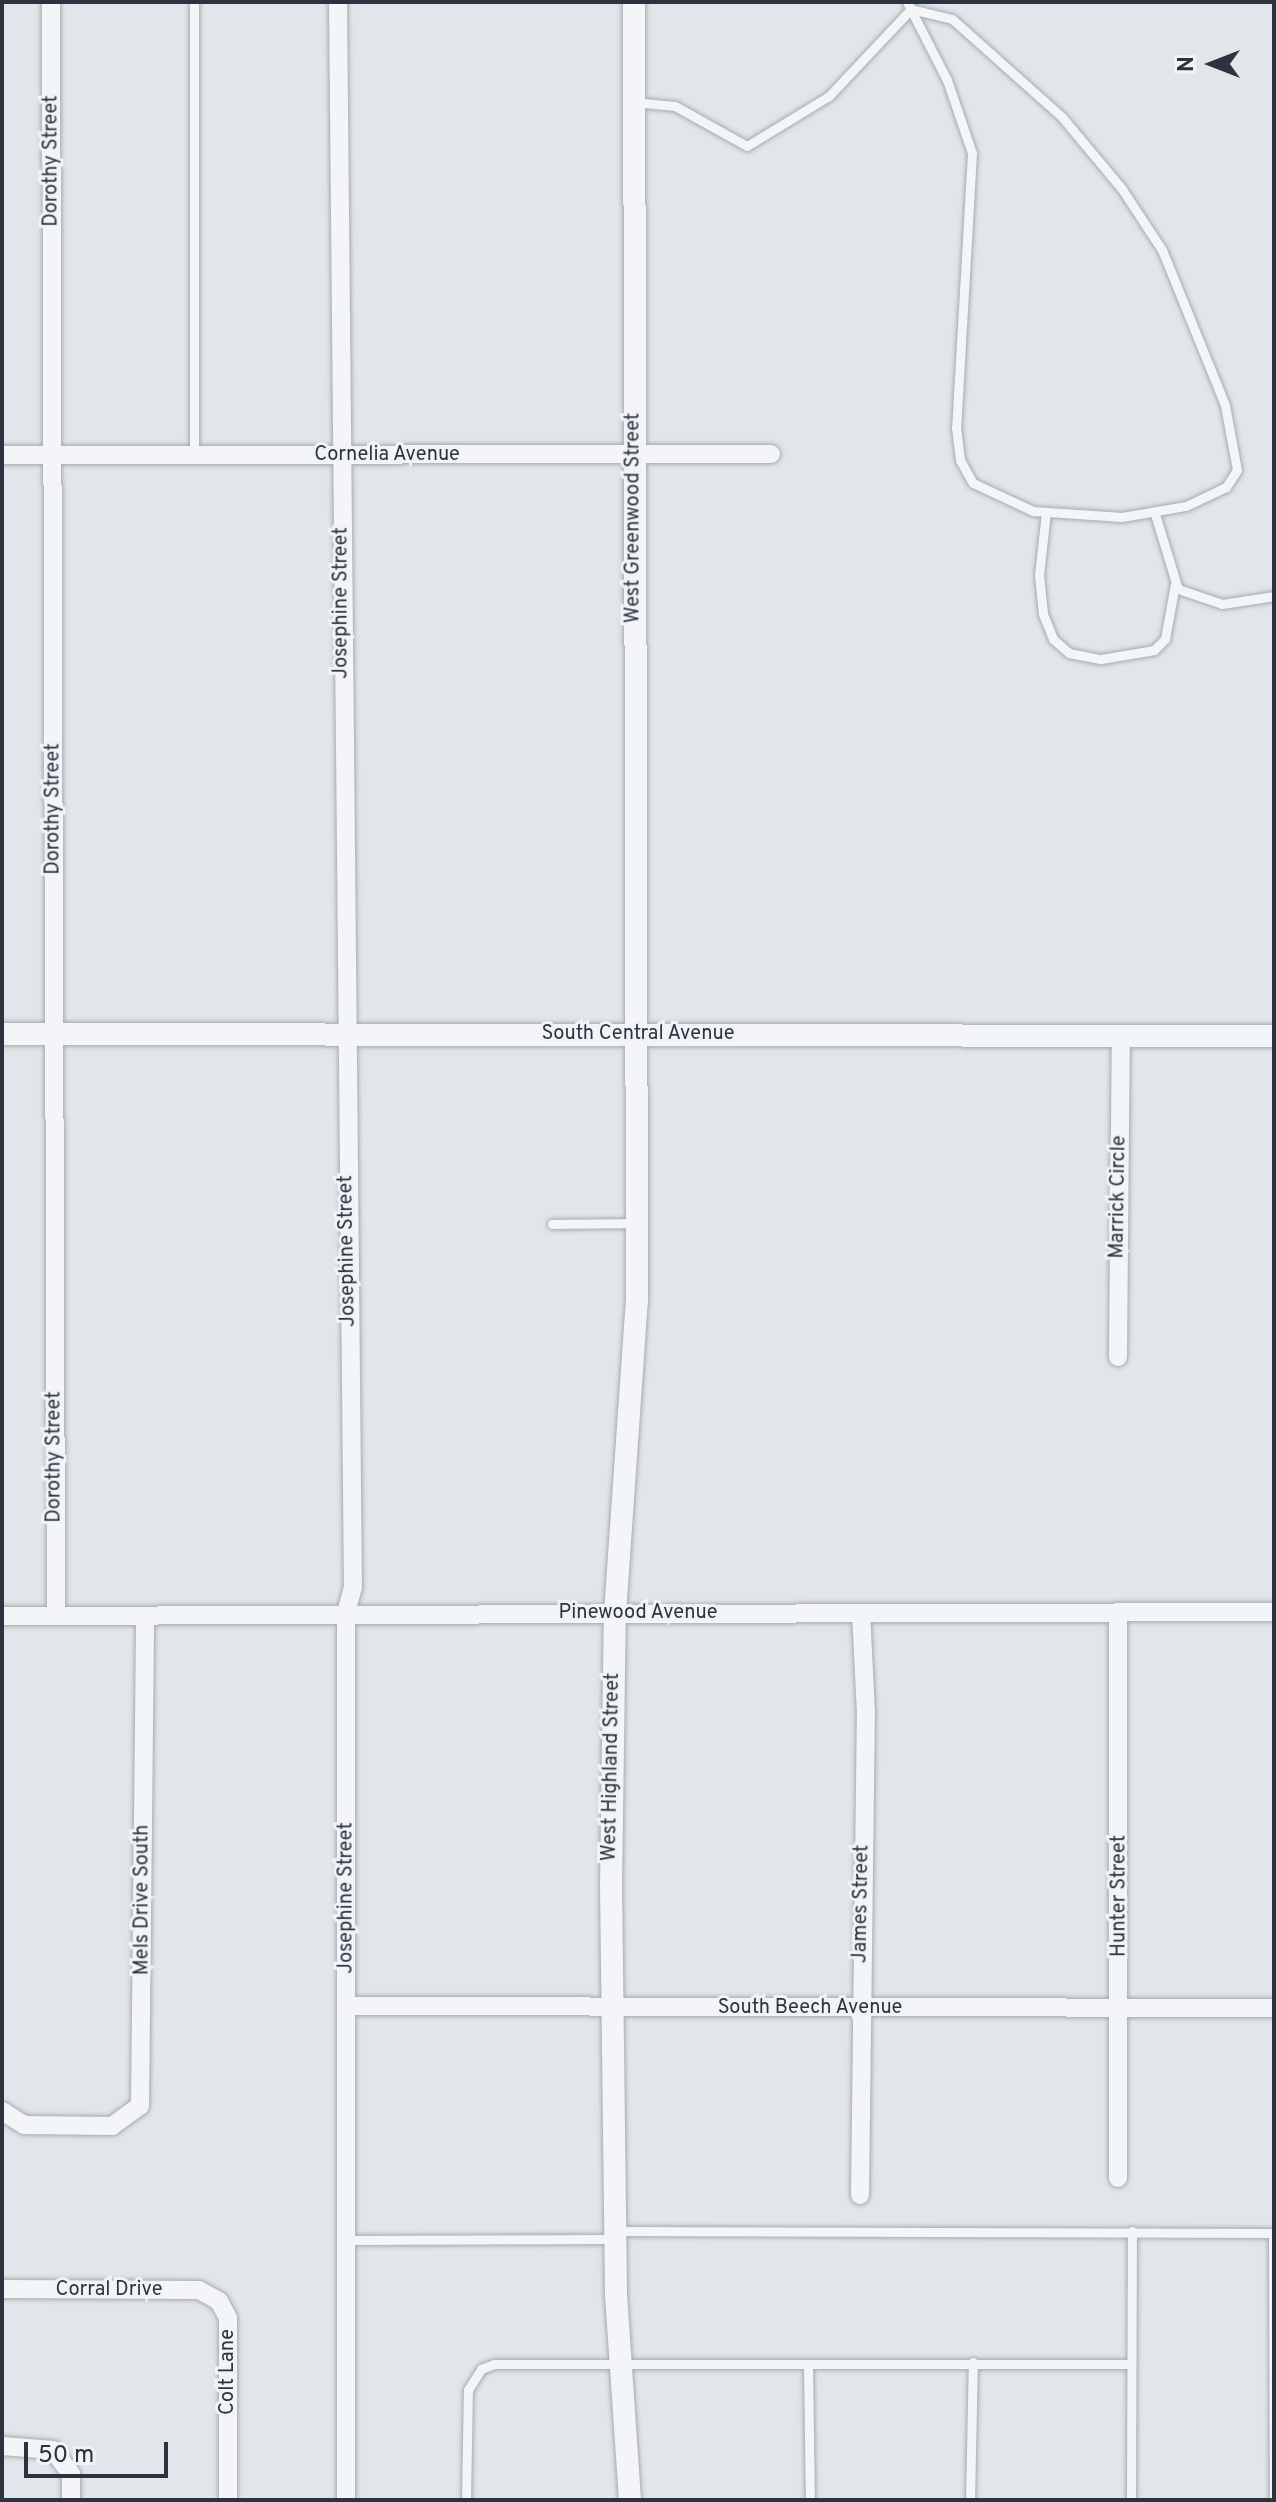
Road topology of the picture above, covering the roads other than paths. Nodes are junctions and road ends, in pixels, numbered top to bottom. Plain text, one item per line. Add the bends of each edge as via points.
1 (51, 2) edge
2 (194, 2) edge
3 (338, 2) edge
4 (634, 2) edge
5 (909, 5) edge
6 (633, 102) junction
7 (771, 454) dead end
8 (2, 455) edge
9 (53, 455) junction
10 (194, 455) junction
11 (342, 455) junction
12 (634, 455) junction
13 (1046, 512) junction
14 (1155, 514) junction
15 (1175, 584) junction
16 (1274, 596) edge
17 (54, 1033) junction
18 (344, 1033) junction
19 (2, 1034) edge
20 (637, 1034) junction
21 (1121, 1036) junction
22 (1274, 1036) edge
23 (637, 1223) junction
24 (552, 1224) dead end
25 (1118, 1357) dead end
26 (1274, 1612) edge
27 (346, 1613) junction
28 (615, 1613) junction
29 (861, 1613) junction
30 (1118, 1613) junction
31 (2, 1616) edge
32 (56, 1616) junction
33 (145, 1617) junction
34 (615, 2005) junction
35 (347, 2006) junction
36 (860, 2008) junction
37 (1274, 2008) edge
38 (1122, 2009) junction
39 (2, 2111) edge
40 (1118, 2178) dead end
41 (860, 2195) dead end
42 (1132, 2231) junction
43 (1273, 2233) edge
44 (614, 2235) junction
45 (347, 2240) junction
46 (2, 2289) edge
47 (215, 2297) joint
48 (973, 2362) junction
49 (618, 2363) junction
50 (808, 2364) junction
51 (1131, 2364) junction
52 (2, 2446) edge
53 (71, 2500) edge
54 (228, 2500) edge
55 (346, 2500) edge
56 (466, 2500) edge
57 (630, 2500) edge
58 (810, 2500) edge
59 (970, 2500) edge
60 (1131, 2500) edge
61 (1274, 2500) edge

1 - 9 street, Dorothy Street
2 - 10 lane
3 - 11 street, Josephine Street
4 - 6 street, West Greenwood Street
5 - 6 lane via 829,96 747,146 675,106
5 - 13 lane via 947,80 972,153 956,427 960,460 973,483
5 - 14 lane via 952,19 1062,117 1122,189 1162,250 1225,405 1237,470 1226,487
6 - 12 street, West Greenwood Street
7 - 12 street, Cornelia Avenue
8 - 9 street, Cornelia Avenue
9 - 10 street, Cornelia Avenue
9 - 17 street, Dorothy Street
10 - 11 street, Cornelia Avenue
11 - 12 street, Cornelia Avenue
11 - 18 street, Josephine Street
12 - 20 street, West Greenwood Street
13 - 14 lane
13 - 15 lane via 1039,575 1043,614 1053,639 1069,653 1101,659 1154,650 1165,639
14 - 15 lane
15 - 16 lane via 1222,604
17 - 18 street, South Central Avenue
17 - 19 street, South Central Avenue
17 - 32 street, Dorothy Street
18 - 20 street, South Central Avenue
18 - 27 street, Josephine Street via 353,1587
20 - 21 street, South Central Avenue
20 - 23 street, West Highland Street
21 - 22 street, South Central Avenue
21 - 25 street, Marrick Circle
23 - 24 lane
23 - 28 street, West Highland Street via 635,1375
26 - 30 street, Pinewood Avenue
27 - 28 street, Pinewood Avenue
27 - 33 street, Pinewood Avenue
27 - 35 street, Josephine Street
28 - 29 street, Pinewood Avenue
28 - 34 street, West Highland Street
29 - 30 street, Pinewood Avenue
29 - 36 street, James Street via 866,1714
30 - 38 street, Hunter Street
31 - 32 street, Pinewood Avenue
32 - 33 street, Pinewood Avenue
33 - 39 street, Mels Drive South via 140,2106 123,2122 70,2125 24,2125
34 - 35 street, South Beech Avenue
34 - 36 street, South Beech Avenue
34 - 44 street, West Highland Street
35 - 45 street, Josephine Street
36 - 38 street, South Beech Avenue
36 - 41 street, James Street
37 - 38 street, South Beech Avenue
38 - 40 street, Hunter Street
42 - 43 lane
42 - 44 lane
42 - 51 lane
43 - 61 lane
44 - 45 lane
44 - 49 street, West Highland Street
45 - 55 street, Josephine Street
46 - 47 street, Corral Drive via 199,2290
47 - 54 street, Colt Lane via 228,2318
48 - 50 lane
48 - 51 lane
48 - 59 lane
49 - 50 lane
49 - 56 lane via 494,2364 481,2369 468,2390
49 - 57 street, West Highland Street
50 - 58 lane
51 - 60 lane
52 - 53 street via 36,2446 59,2455 71,2474

